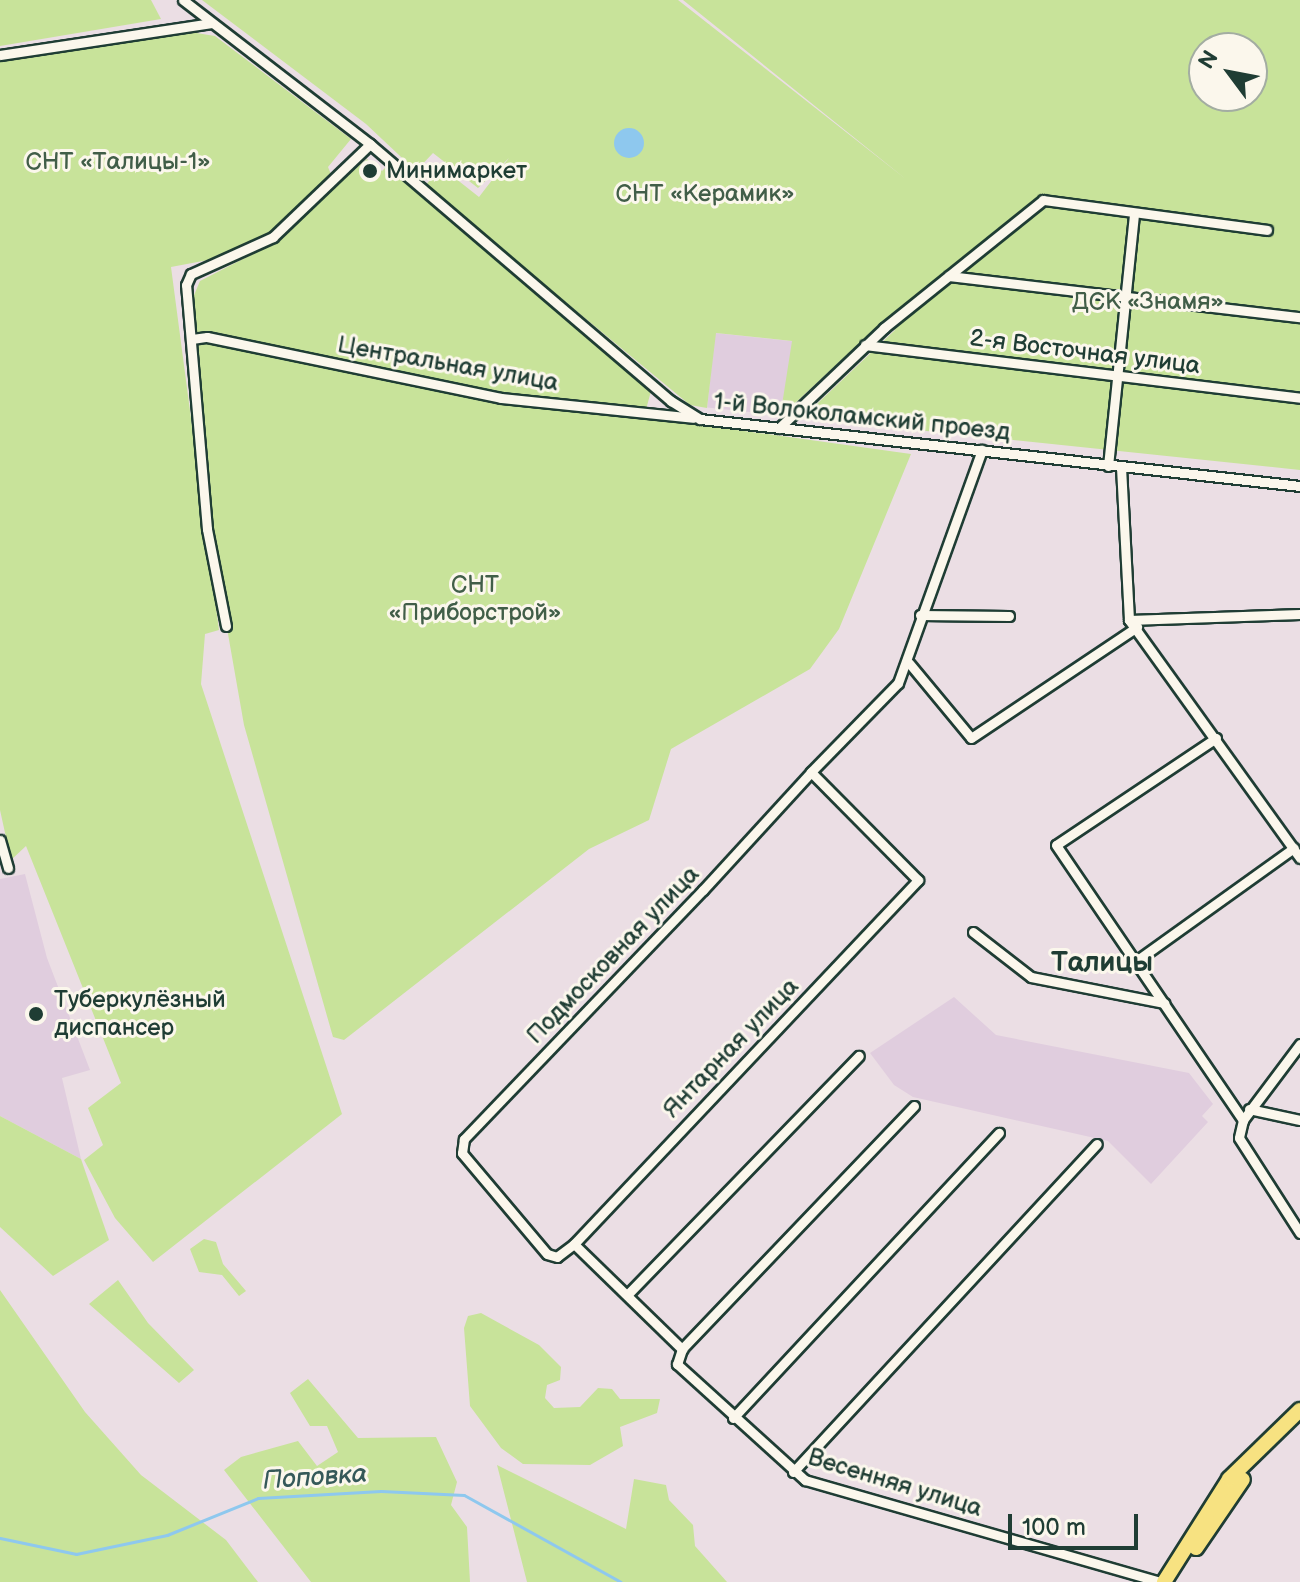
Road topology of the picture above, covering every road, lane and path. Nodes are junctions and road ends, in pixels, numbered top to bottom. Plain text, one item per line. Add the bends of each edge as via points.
1 (183, 0) edge
2 (211, 23) junction
3 (0, 55) edge
4 (370, 144) junction
5 (1134, 214) junction
6 (1267, 230) dead end
7 (949, 276) junction
8 (1126, 295) junction
9 (1300, 317) edge
10 (192, 339) junction
11 (865, 345) junction
12 (1118, 377) junction
13 (1300, 398) edge
14 (700, 419) junction
15 (779, 428) junction
16 (982, 450) junction
17 (1108, 466) junction
18 (1121, 467) junction
19 (1300, 486) edge
20 (920, 615) junction
21 (1300, 615) edge
22 (1009, 616) dead end
23 (1133, 624) junction
24 (226, 626) dead end
25 (909, 663) junction
26 (1216, 738) junction
27 (811, 772) junction
28 (0, 840) edge
29 (1297, 853) edge
30 (8, 868) dead end
31 (973, 932) dead end
32 (1136, 961) junction
33 (1164, 1003) junction
34 (1300, 1044) edge
35 (859, 1056) dead end
36 (914, 1106) dead end
37 (1249, 1109) junction
38 (1243, 1120) junction
39 (1300, 1120) edge
40 (999, 1133) dead end
41 (1097, 1144) dead end
42 (1300, 1233) edge
43 (574, 1244) junction
44 (627, 1295) junction
45 (682, 1349) junction
46 (1300, 1410) edge
47 (733, 1418) junction
48 (1300, 1423) edge
49 (793, 1472) junction
50 (1162, 1582) edge
51 (1175, 1582) edge

1 - 2 street, 1-й Волоколамский проезд
2 - 3 street
2 - 4 street, 1-й Волоколамский проезд
4 - 10 street via 273,237 191,274 183,301
4 - 14 street, 1-й Волоколамский проезд via 671,401
5 - 6 street
5 - 7 street via 1043,200
5 - 8 street
7 - 8 street
7 - 11 street
8 - 9 street
8 - 12 street
10 - 14 street, Центральная улица via 207,337 501,398
10 - 24 street via 207,529
11 - 12 street, 2-я Восточная улица
11 - 15 street
12 - 13 street, 2-я Восточная улица
12 - 17 street
14 - 15 street, 1-й Волоколамский проезд
15 - 16 street, 1-й Волоколамский проезд
16 - 17 street, 1-й Волоколамский проезд
16 - 20 street
17 - 18 street, 1-й Волоколамский проезд
18 - 19 street, 1-й Волоколамский проезд
18 - 23 street
20 - 22 street
20 - 25 street
21 - 23 street
23 - 25 street via 971,738
23 - 26 street
25 - 27 street, Подмосковная улица via 898,683
26 - 29 street
26 - 32 street via 1056,845
27 - 43 street, Янтарная улица via 918,880
27 - 43 street, Подмосковная улица via 464,1139 462,1153 535,1245 557,1257
28 - 30 street
29 - 32 street
31 - 33 street via 1031,977
32 - 33 street
33 - 38 street
34 - 37 street
35 - 44 street
36 - 45 street
37 - 38 street
37 - 39 street
38 - 42 street via 1239,1138
40 - 47 street
41 - 49 street
43 - 44 street, Весенняя улица
44 - 45 street, Весенняя улица
45 - 47 street, Весенняя улица via 681,1370
46 - 50 main road via 1229,1479
47 - 49 street, Весенняя улица
48 - 51 main road via 1237,1485
49 - 50 street, Весенняя улица via 1021,1547

